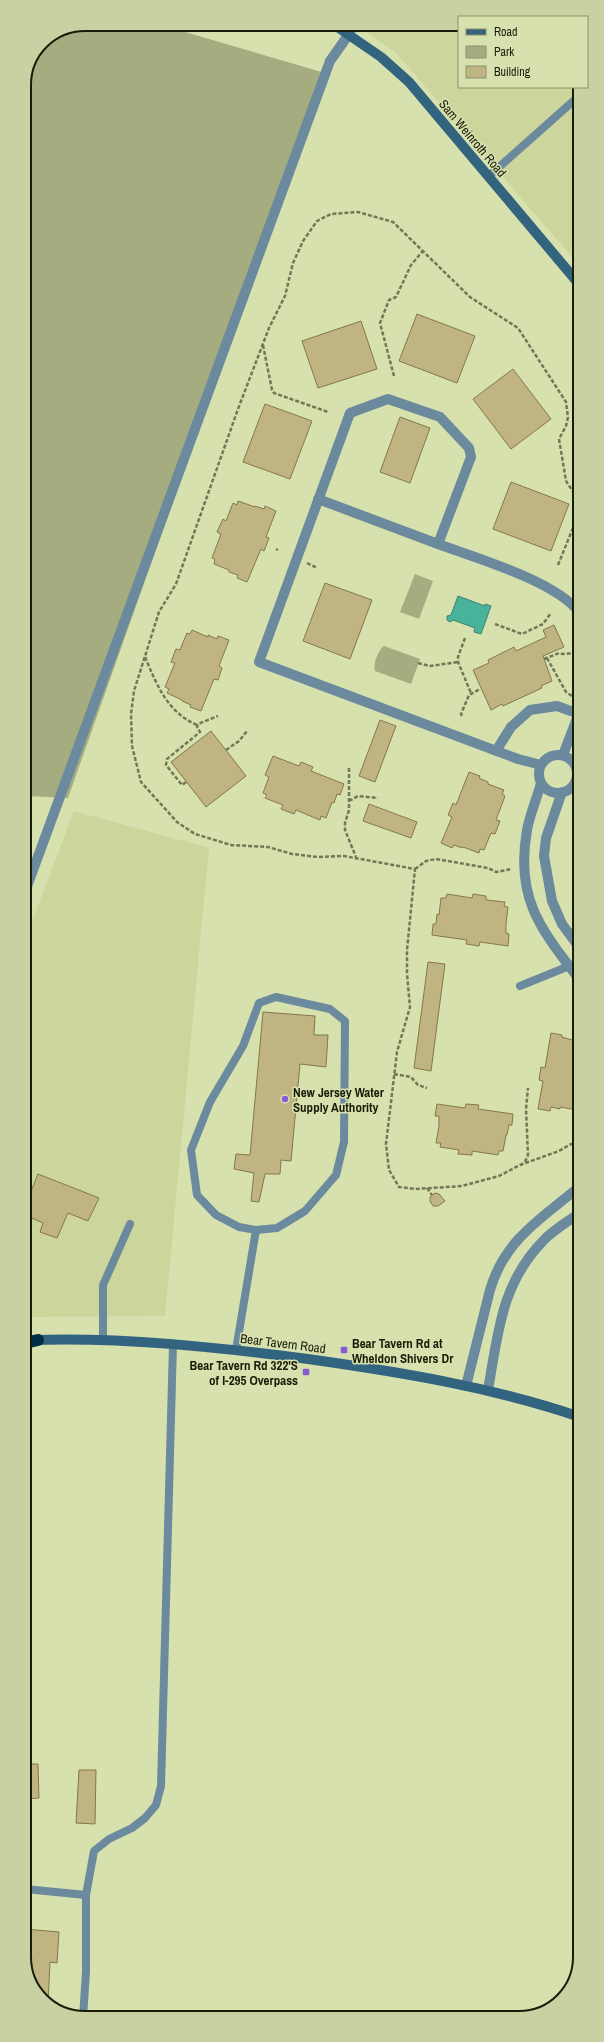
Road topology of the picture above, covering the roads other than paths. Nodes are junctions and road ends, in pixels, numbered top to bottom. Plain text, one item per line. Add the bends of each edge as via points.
1 (344, 31) edge
2 (351, 31) edge
3 (349, 34) junction
4 (573, 101) edge
5 (489, 176) junction
6 (573, 277) edge
7 (318, 499) junction
8 (438, 544) junction
9 (573, 604) edge
10 (573, 712) edge
11 (573, 729) edge
12 (496, 751) junction
13 (562, 756) junction
14 (573, 762) edge
15 (541, 765) junction
16 (541, 783) junction
17 (573, 785) edge
18 (562, 792) junction
19 (31, 859) edge
20 (573, 939) edge
21 (573, 965) edge
22 (570, 966) junction
23 (573, 970) edge
24 (520, 986) dead end
25 (573, 1193) edge
26 (573, 1218) edge
27 (130, 1224) dead end
28 (256, 1230) junction
29 (31, 1339) edge
30 (38, 1340) junction
31 (103, 1341) junction
32 (31, 1342) edge
33 (173, 1344) junction
34 (236, 1350) junction
35 (466, 1386) junction
36 (488, 1390) junction
37 (573, 1415) edge
38 (31, 1890) edge
39 (86, 1895) junction
40 (83, 2011) edge

1 - 3 street, Sam Weinroth Road
2 - 3 lane
3 - 5 street, Sam Weinroth Road via 381,57 409,82
3 - 19 street via 330,61
4 - 5 lane
5 - 6 street, Sam Weinroth Road
7 - 8 street
7 - 8 street via 350,413 388,399 440,417 469,448 471,457
7 - 12 street via 259,662
8 - 9 street via 551,588
10 - 12 street via 557,706 530,710 511,727
11 - 13 street
12 - 15 street
13 - 14 street
13 - 15 street via 550,757
15 - 16 street
16 - 18 street via 550,791
16 - 22 street via 525,844 527,892 545,934
17 - 18 street
18 - 20 street via 546,838 544,856 552,901 562,924
21 - 22 lane
22 - 23 street
22 - 24 lane
25 - 35 street via 523,1233 507,1252 494,1276
26 - 36 street via 543,1240 513,1284 500,1325
27 - 31 lane via 103,1285
28 - 28 lane via 239,1227 216,1215 197,1195 191,1150 210,1102 243,1046 259,1003 276,997 330,1009 345,1021 344,1142 336,1175 305,1211 277,1228
28 - 34 lane
29 - 30 highway
30 - 31 street, Bear Tavern Road
30 - 32 highway
31 - 33 street, Bear Tavern Road
33 - 34 street, Bear Tavern Road
33 - 39 lane via 161,1786 156,1805 145,1818 94,1851
34 - 35 street, Bear Tavern Road via 348,1365
35 - 36 street, Bear Tavern Road
36 - 37 street, Bear Tavern Road
38 - 39 lane
39 - 40 lane

